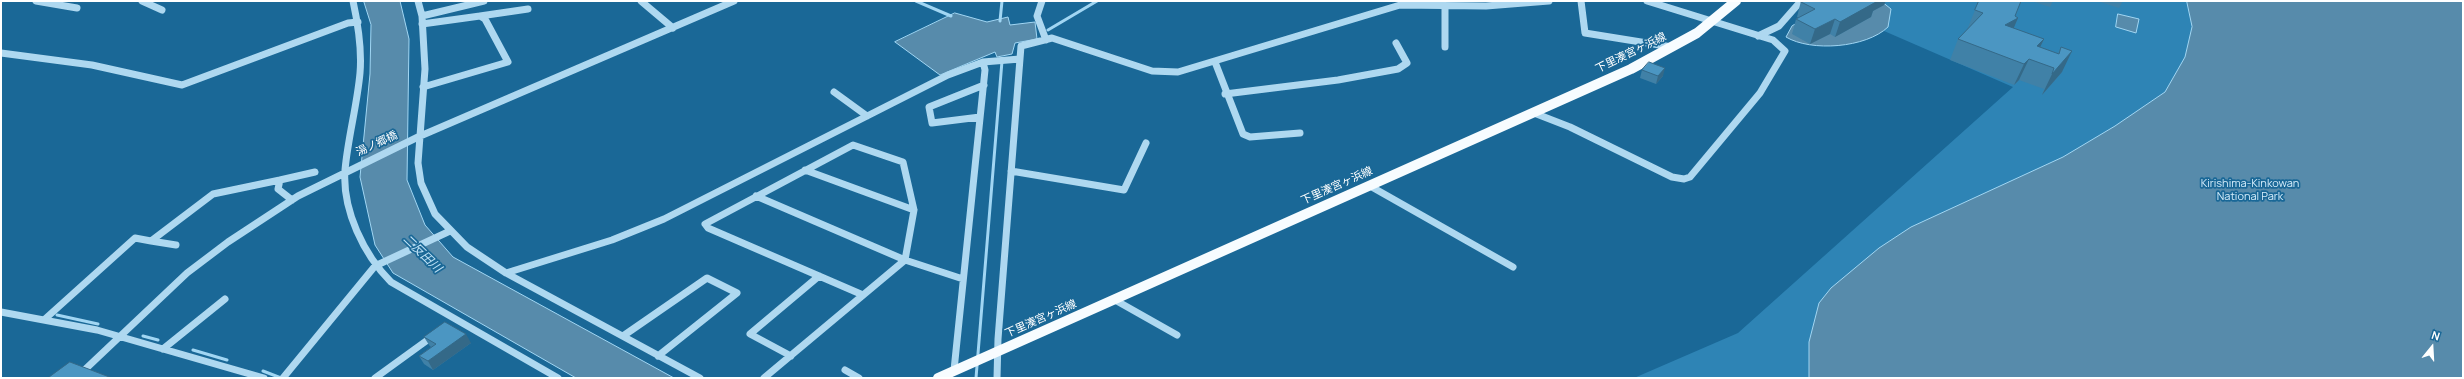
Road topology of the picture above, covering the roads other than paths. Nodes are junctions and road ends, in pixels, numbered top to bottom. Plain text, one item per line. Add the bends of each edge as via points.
1 (36, 1) edge
2 (142, 1) edge
3 (353, 1) edge
4 (418, 1) edge
5 (642, 1) edge
6 (734, 1) edge
7 (1042, 1) edge
8 (1549, 1) edge
9 (1580, 1) edge
10 (1647, 1) edge
11 (1736, 1) edge
12 (1801, 1) edge
13 (476, 2) edge
14 (484, 2) edge
15 (1528, 2) edge
16 (1445, 6) junction
17 (77, 8) dead end
18 (528, 9) dead end
19 (162, 10) dead end
20 (422, 16) junction
21 (480, 16) junction
22 (1712, 21) junction
23 (358, 22) junction
24 (422, 24) junction
25 (673, 28) junction
26 (1758, 36) junction
27 (1046, 40) junction
28 (1396, 43) dead end
29 (1445, 47) dead end
30 (1673, 47) junction
31 (1, 53) edge
32 (1018, 59) junction
33 (982, 62) junction
34 (1215, 62) junction
35 (984, 85) junction
36 (423, 87) junction
37 (834, 92) dead end
38 (1225, 94) junction
39 (1534, 113) junction
40 (867, 116) junction
41 (980, 116) junction
42 (1300, 133) dead end
43 (418, 137) junction
44 (1146, 143) dead end
45 (805, 170) junction
46 (345, 171) junction
47 (1011, 171) junction
48 (314, 172) dead end
49 (280, 180) junction
50 (1370, 186) junction
51 (756, 196) junction
52 (292, 200) junction
53 (914, 210) junction
54 (450, 231) junction
55 (151, 241) junction
56 (176, 245) dead end
57 (905, 260) junction
58 (375, 266) junction
59 (1513, 267) dead end
60 (506, 273) junction
61 (819, 276) junction
62 (963, 279) junction
63 (863, 295) junction
64 (225, 298) dead end
65 (1115, 300) junction
66 (1, 312) edge
67 (46, 318) junction
68 (438, 333) edge
69 (1177, 335) dead end
70 (623, 336) junction
71 (119, 337) junction
72 (163, 349) junction
73 (998, 352) junction
74 (658, 356) junction
75 (791, 356) junction
76 (845, 370) dead end
77 (954, 370) junction
78 (285, 376) edge
79 (76, 378) edge
80 (264, 378) edge
81 (375, 378) edge
82 (558, 378) edge
83 (700, 378) edge
84 (764, 378) edge
85 (858, 378) edge
86 (938, 378) edge
87 (997, 378) edge

1 - 17 street
2 - 19 street
3 - 23 street
4 - 20 street
5 - 25 street
6 - 25 street, 湯ノ郷橋
7 - 27 street via 1036,18
8 - 15 street
9 - 30 street via 1585,33
10 - 22 street
11 - 22 main road, 下里湊宮ヶ浜線
12 - 26 street via 1788,18 1772,32
13 - 14 street
13 - 20 street
15 - 16 street
16 - 29 street
16 - 34 street via 1424,2 1400,5 1305,32
18 - 21 street
20 - 24 street
21 - 24 street
21 - 36 street via 485,19 508,62
22 - 26 street
22 - 30 main road, 下里湊宮ヶ浜線
23 - 31 street via 348,23 182,85 92,65
23 - 46 street via 360,72
24 - 36 street via 425,69
25 - 43 street, 湯ノ郷橋
26 - 39 street via 1779,44 1786,54 1767,83 1689,178 1672,178 1606,144
27 - 32 street via 1021,46
27 - 34 street via 1052,38 1101,56 1165,73
28 - 38 street via 1407,63 1398,69 1338,80
30 - 39 main road, 下里湊宮ヶ浜線
32 - 33 street
32 - 47 street
33 - 35 street via 985,70
33 - 40 street via 948,75
34 - 38 street
35 - 41 street
35 - 41 street via 929,107 932,123
36 - 43 street
37 - 40 street
38 - 42 street via 1243,134 1250,137
39 - 50 main road, 下里湊宮ヶ浜線
40 - 60 street via 664,219 612,240
41 - 62 street
43 - 46 street, 湯ノ郷橋
43 - 54 street via 421,183 435,214
44 - 47 street via 1124,190
45 - 51 street
45 - 53 street
45 - 53 street via 853,145 903,162
46 - 52 street, 湯ノ郷橋
46 - 58 street via 347,198 354,224
47 - 73 street
48 - 49 street
49 - 52 street via 278,189
49 - 55 street via 213,194
50 - 59 street
50 - 65 main road, 下里湊宮ヶ浜線
51 - 57 street
51 - 61 street via 705,224 708,228
52 - 71 street, 湯ノ郷橋 via 234,238 187,274
53 - 57 street
54 - 58 street
54 - 60 street via 467,247
55 - 56 street
55 - 67 street via 134,238
57 - 62 street
57 - 63 street
58 - 78 street
58 - 82 street via 391,282 453,321
60 - 70 street
61 - 63 street
61 - 75 street via 750,334
62 - 77 street
63 - 75 street
64 - 72 street
65 - 69 street
65 - 73 main road, 下里湊宮ヶ浜線
66 - 67 street
67 - 71 street
68 - 81 street
70 - 74 street
70 - 74 street via 707,278 737,293
71 - 72 street
71 - 79 street, 湯ノ郷橋
72 - 80 street
73 - 77 main road, 下里湊宮ヶ浜線
73 - 87 street
74 - 83 street
75 - 84 street
76 - 85 street
77 - 86 main road, 下里湊宮ヶ浜線

